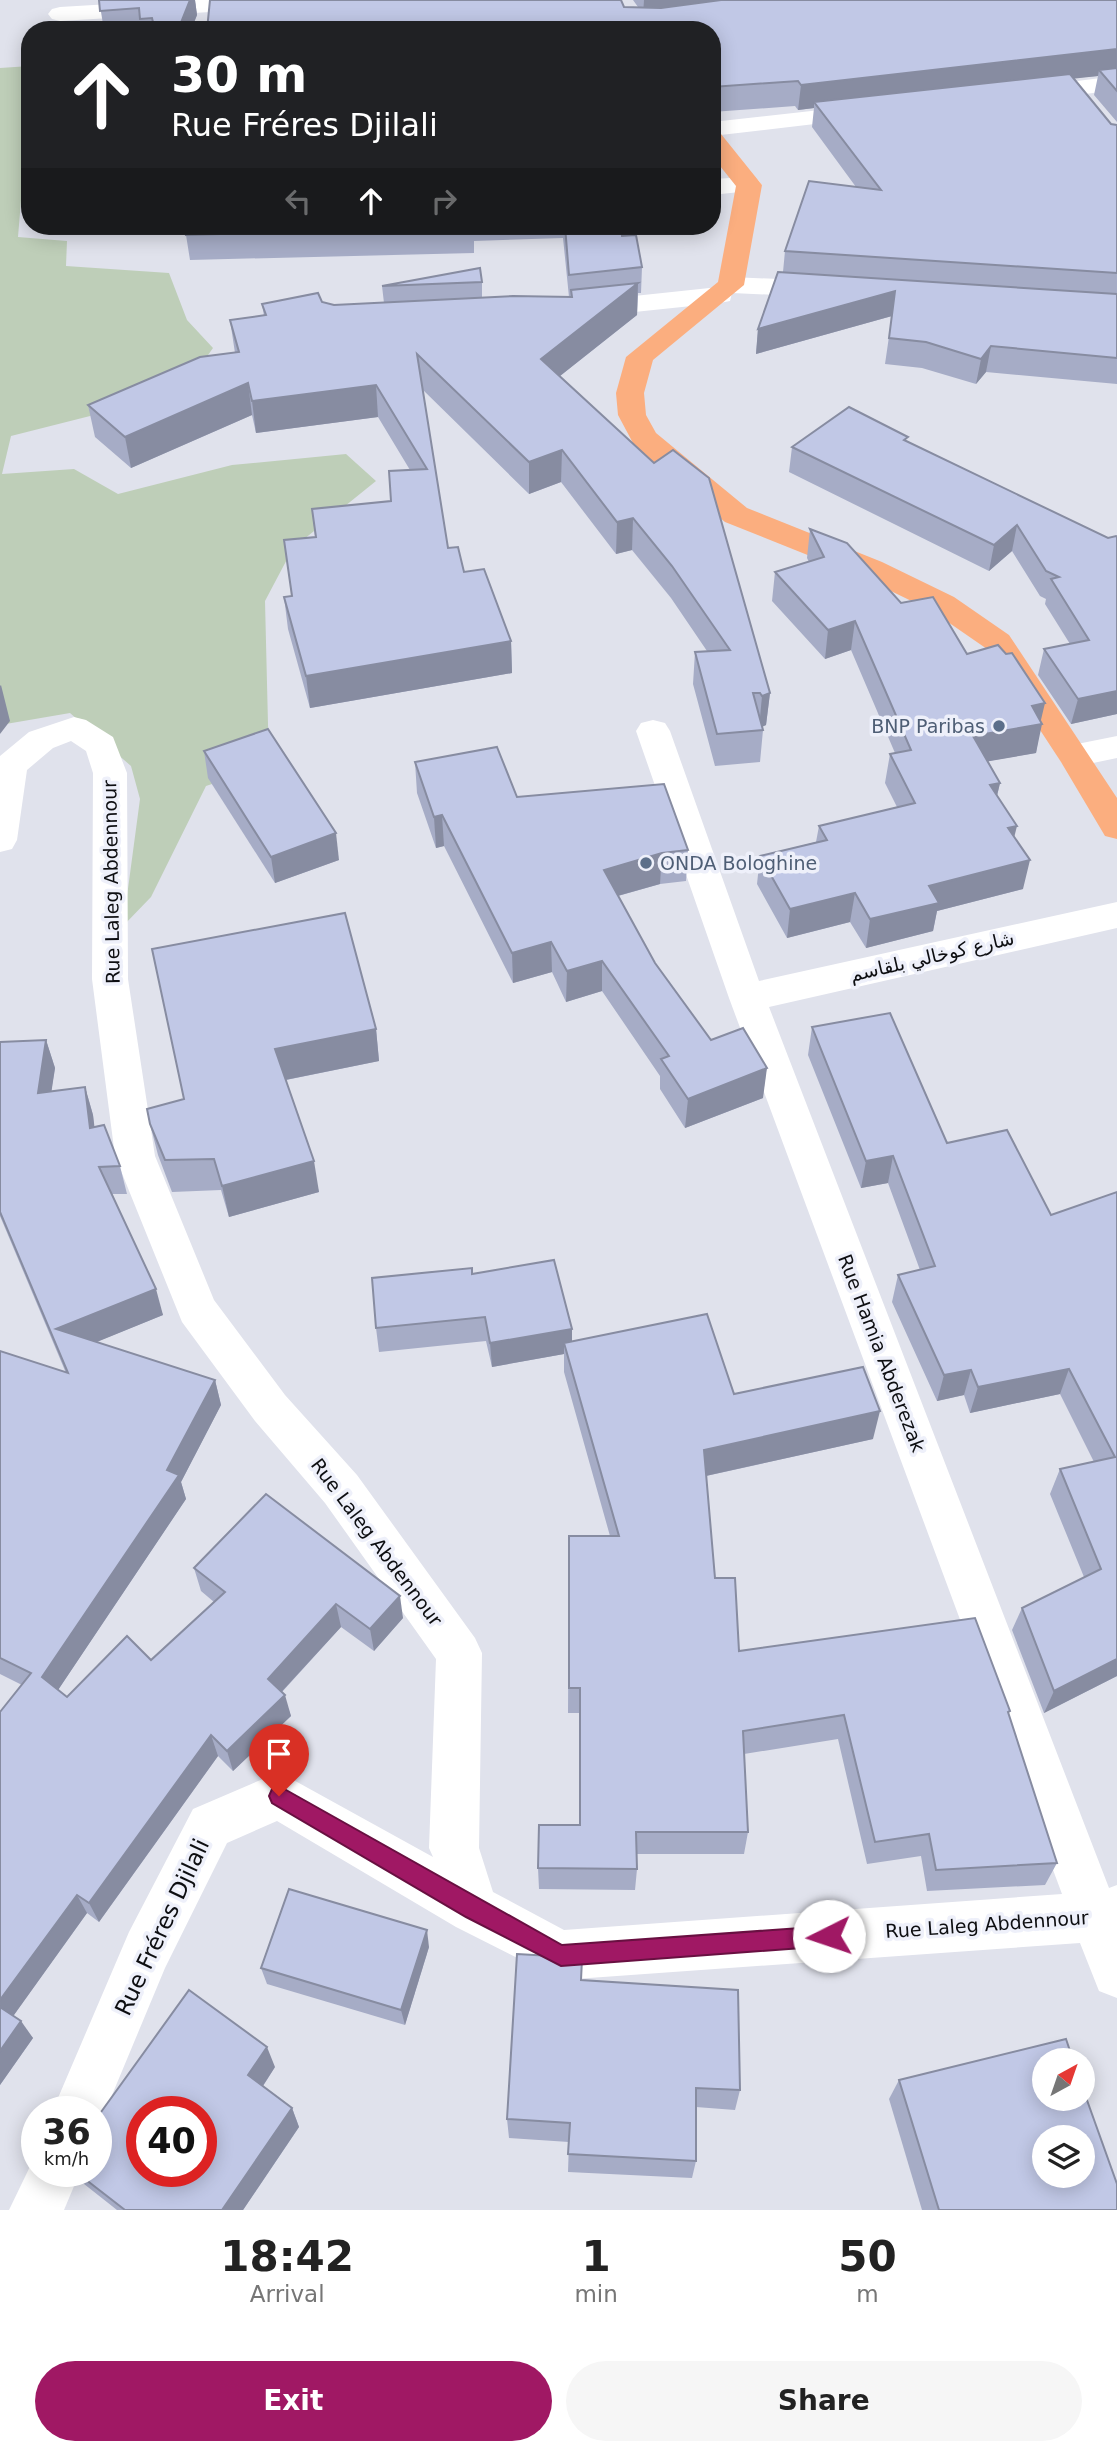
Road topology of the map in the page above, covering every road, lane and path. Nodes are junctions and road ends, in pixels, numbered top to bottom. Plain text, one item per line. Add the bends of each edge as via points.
1 (292, 0) edge
2 (60, 14) dead end
3 (1117, 83) edge
4 (1073, 89) junction
5 (1003, 97) edge
6 (892, 109) edge
7 (1091, 110) edge
8 (721, 128) edge
9 (721, 150) edge
10 (748, 185) junction
11 (721, 186) edge
12 (726, 290) junction
13 (855, 290) edge
14 (556, 312) edge
15 (653, 731) dead end
16 (1117, 747) edge
17 (1074, 755) junction
18 (1117, 827) edge
19 (0, 840) edge
20 (1117, 915) edge
21 (747, 998) junction
22 (474, 1909) junction
23 (1107, 1914) edge
24 (1117, 1973) edge
25 (85, 2096) edge
26 (46, 2187) edge
27 (36, 2210) edge

1 - 2 street
3 - 4 street
4 - 5 street
4 - 7 street
6 - 8 street
9 - 10 main road
10 - 11 street
10 - 12 main road
12 - 13 street
12 - 14 street
12 - 17 main road via 640,357 630,393 632,415 643,437 736,514 895,580 943,604 998,642
15 - 21 street, Rue Hamia Abderezak
16 - 17 street
17 - 18 main road
19 - 22 street, Rue Laleg Abdennour via 11,765 41,740 74,729 101,745 110,785 110,979 135,1156 197,1310 270,1408 341,1489 459,1653 454,1849
20 - 21 street, شارع كوخالي بلقاسم
21 - 23 street, Rue Hamia Abderezak
22 - 23 street, Rue Laleg Abdennour via 561,1955
22 - 25 street, Rue Fréres Djilali via 279,1796 210,1826 147,1950
23 - 24 street, Rue Hamia Abderezak
26 - 27 street

